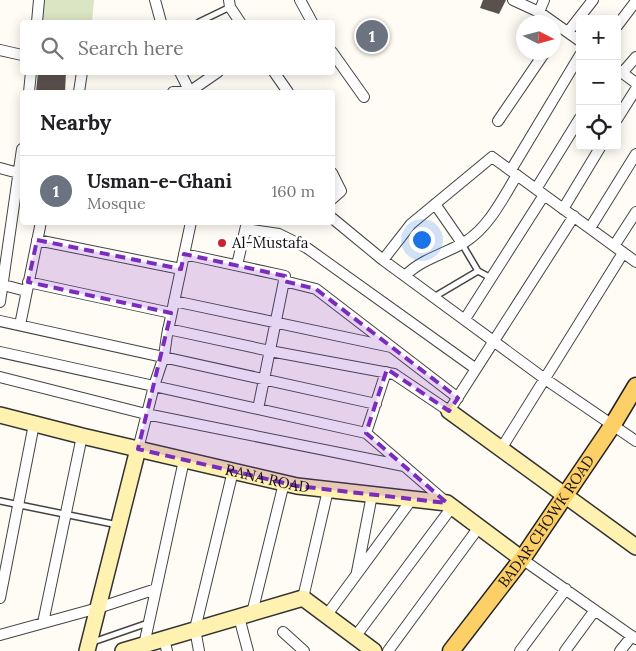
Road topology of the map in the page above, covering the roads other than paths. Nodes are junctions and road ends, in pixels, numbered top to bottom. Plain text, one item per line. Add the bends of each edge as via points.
1 (39, 0) edge
2 (155, 0) edge
3 (300, 0) edge
4 (513, 0) edge
5 (544, 0) edge
6 (593, 0) edge
7 (636, 1) edge
8 (230, 3) edge
9 (539, 12) junction
10 (542, 15) edge
11 (37, 20) edge
12 (160, 20) edge
13 (202, 20) edge
14 (239, 20) edge
15 (311, 20) edge
16 (621, 21) edge
17 (561, 30) edge
18 (568, 32) junction
19 (576, 38) edge
20 (0, 50) edge
21 (20, 55) edge
22 (335, 56) edge
23 (636, 57) edge
24 (540, 60) edge
25 (577, 60) edge
26 (621, 70) edge
27 (621, 72) edge
28 (32, 75) edge
29 (82, 75) edge
30 (181, 75) edge
31 (214, 75) edge
32 (276, 75) edge
33 (636, 83) edge
34 (636, 89) edge
35 (29, 90) edge
36 (80, 90) edge
37 (188, 90) edge
38 (192, 90) edge
39 (287, 90) edge
40 (364, 97) dead end
41 (621, 113) edge
42 (498, 121) dead end
43 (576, 125) edge
44 (599, 150) edge
45 (636, 154) edge
46 (0, 168) edge
47 (514, 173) junction
48 (20, 174) edge
49 (335, 179) edge
50 (20, 180) edge
51 (540, 192) junction
52 (335, 197) edge
53 (435, 204) junction
54 (563, 209) junction
55 (636, 212) edge
56 (574, 216) junction
57 (335, 220) edge
58 (40, 225) edge
59 (189, 225) edge
60 (246, 226) edge
61 (590, 228) junction
62 (37, 240) junction
63 (462, 243) junction
64 (614, 246) junction
65 (623, 253) junction
66 (184, 254) junction
67 (383, 260) junction
68 (636, 262) edge
69 (237, 265) junction
70 (181, 269) junction
71 (478, 271) junction
72 (405, 276) junction
73 (490, 278) junction
74 (284, 281) junction
75 (1, 285) edge
76 (28, 287) junction
77 (434, 297) junction
78 (174, 301) junction
79 (0, 302) edge
80 (171, 313) junction
81 (465, 319) junction
82 (0, 321) edge
83 (276, 323) junction
84 (20, 325) junction
85 (168, 329) junction
86 (494, 341) junction
87 (391, 347) junction
88 (270, 351) junction
89 (0, 352) edge
90 (164, 356) junction
91 (476, 369) junction
92 (386, 372) junction
93 (0, 377) edge
94 (264, 378) junction
95 (546, 379) junction
96 (154, 386) junction
97 (636, 386) edge
98 (376, 404) junction
99 (453, 405) junction
100 (258, 408) junction
101 (146, 414) junction
102 (0, 415) edge
103 (34, 424) junction
104 (612, 426) junction
105 (366, 433) junction
106 (82, 436) junction
107 (636, 441) edge
108 (138, 449) junction
109 (501, 450) junction
110 (184, 460) junction
111 (405, 466) junction
112 (233, 471) junction
113 (284, 483) junction
114 (328, 490) junction
115 (372, 494) junction
116 (564, 496) junction
117 (412, 499) junction
118 (0, 501) edge
119 (19, 505) junction
120 (449, 505) junction
121 (66, 514) junction
122 (119, 525) junction
123 (479, 527) junction
124 (635, 545) edge
125 (522, 558) junction
126 (356, 575) junction
127 (156, 588) junction
128 (566, 589) junction
129 (0, 598) edge
130 (303, 598) junction
131 (98, 608) junction
132 (595, 610) junction
133 (246, 615) junction
134 (326, 616) junction
135 (149, 622) junction
136 (43, 623) junction
137 (195, 630) junction
138 (283, 632) dead end
139 (0, 634) edge
140 (355, 637) junction
141 (634, 637) edge
142 (144, 645) junction
143 (166, 645) edge
144 (88, 647) edge
145 (123, 651) edge
146 (199, 651) edge
147 (248, 651) edge
148 (304, 651) edge
149 (374, 651) edge
150 (388, 651) edge
151 (451, 651) edge
152 (520, 651) edge
153 (565, 651) edge
154 (620, 651) edge

1 - 11 street
2 - 12 street
3 - 15 street
4 - 9 street
5 - 9 street
6 - 18 street
7 - 16 street
8 - 13 lane
8 - 14 street
9 - 10 street
17 - 18 street
18 - 19 street
20 - 21 street
22 - 40 street
23 - 26 street
24 - 42 street
25 - 47 street
27 - 33 street
28 - 35 street
29 - 36 street
30 - 37 street
31 - 38 street
32 - 39 street
34 - 41 street
43 - 51 street
44 - 54 street
45 - 61 street
46 - 48 street
47 - 51 street
47 - 53 street via 492,157
47 - 63 street via 494,213
49 - 52 street via 341,191
50 - 75 street
51 - 54 street
51 - 73 street
53 - 63 street
53 - 67 street via 411,224
54 - 56 street
55 - 64 street
56 - 61 street
56 - 86 street
57 - 67 street
58 - 62 street
59 - 66 street
60 - 69 street
60 - 91 street via 279,234 307,248
61 - 64 street
62 - 70 street
62 - 76 street
63 - 71 lane
63 - 72 street via 414,266
64 - 65 street
65 - 68 street
65 - 95 street
66 - 69 street
66 - 70 street
67 - 72 street
69 - 74 street via 285,276
70 - 78 street
71 - 73 lane
71 - 77 lane
72 - 77 street
73 - 81 street
74 - 83 street
74 - 87 street via 316,289
75 - 76 street
75 - 79 street
76 - 80 street
76 - 84 street
77 - 81 street
78 - 80 street
78 - 83 street
80 - 85 street
81 - 86 street
82 - 84 street
83 - 87 street
83 - 88 street
84 - 90 street
85 - 88 street
85 - 90 street
86 - 91 street
86 - 95 street
87 - 99 street
88 - 92 street
88 - 94 street
89 - 96 street
90 - 94 street
90 - 96 street
91 - 99 street
92 - 98 street
92 - 99 street
93 - 101 street
94 - 98 street
94 - 100 street
95 - 104 street
95 - 109 street
96 - 100 street
96 - 101 street
97 - 104 main road, BADAR CHOWK ROAD
98 - 105 street
99 - 109 street
100 - 105 street
101 - 108 street
101 - 111 street
102 - 103 street, RANA ROAD
103 - 106 street, RANA ROAD
103 - 119 street
104 - 107 street
104 - 116 main road, BADAR CHOWK ROAD
105 - 111 street
106 - 108 street, RANA ROAD
106 - 121 street
108 - 110 street, RANA ROAD
108 - 122 street
109 - 116 street
110 - 112 street, RANA ROAD
110 - 127 street
111 - 120 street
112 - 113 street, RANA ROAD
112 - 137 street
113 - 114 street, RANA ROAD
113 - 133 street
114 - 115 street, RANA ROAD
114 - 130 street
115 - 117 street, RANA ROAD
115 - 126 street
116 - 124 street
116 - 125 main road, BADAR CHOWK ROAD
117 - 120 street, RANA ROAD
117 - 126 street
118 - 119 lane
119 - 121 lane
119 - 129 street
120 - 123 street
120 - 140 street
121 - 122 lane
121 - 136 street
122 - 131 street
123 - 125 street
123 - 150 street
125 - 128 street
125 - 151 main road, BADAR CHOWK ROAD
126 - 134 street
127 - 131 street
127 - 135 street
128 - 132 street
128 - 152 street
130 - 133 street
130 - 134 street
131 - 136 street
131 - 144 street
132 - 141 street
132 - 153 street
133 - 137 street
133 - 147 street
134 - 140 street
135 - 142 street
135 - 144 lane
136 - 139 street
137 - 143 street
137 - 146 street
138 - 148 street
140 - 149 street
141 - 154 street
142 - 143 street
142 - 145 street

